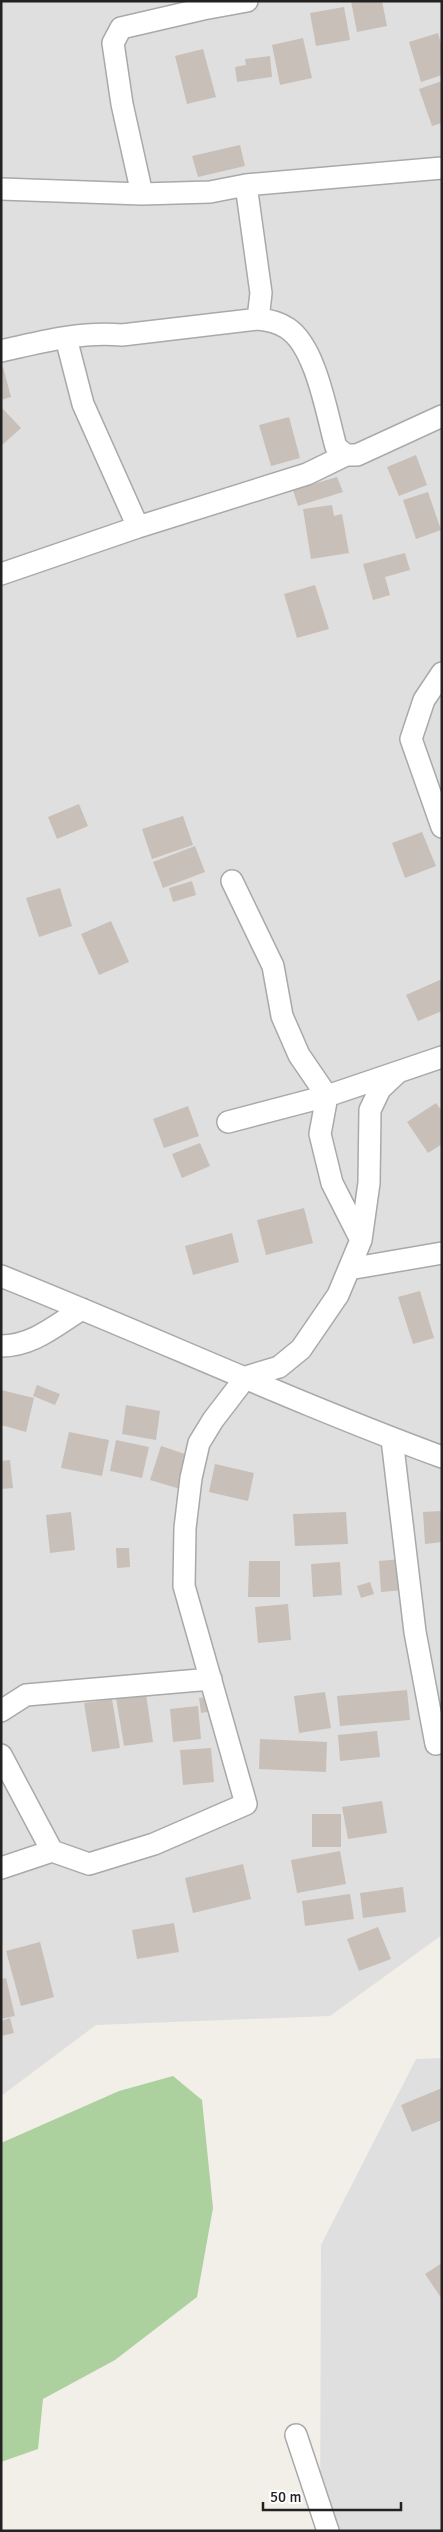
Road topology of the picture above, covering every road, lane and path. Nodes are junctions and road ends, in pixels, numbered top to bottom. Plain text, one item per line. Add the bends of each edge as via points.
1 (247, 1) edge
2 (442, 168) edge
3 (246, 185) junction
4 (1, 189) edge
5 (142, 194) junction
6 (258, 319) junction
7 (66, 338) junction
8 (1, 351) edge
9 (442, 416) edge
10 (346, 455) junction
11 (138, 527) junction
12 (1, 574) edge
13 (442, 673) edge
14 (442, 827) edge
15 (232, 881) dead end
16 (442, 1056) edge
17 (397, 1073) junction
18 (327, 1096) junction
19 (228, 1122) dead end
20 (361, 1240) junction
21 (442, 1253) edge
22 (349, 1269) junction
23 (1, 1276) edge
24 (82, 1308) junction
25 (1, 1346) edge
26 (246, 1377) junction
27 (392, 1439) junction
28 (442, 1457) edge
29 (212, 1678) junction
30 (1, 1711) edge
31 (436, 1744) dead end
32 (1, 1755) edge
33 (52, 1851) junction
34 (1, 1868) edge
35 (296, 2435) dead end
36 (328, 2531) edge

1 - 5 street via 121,28 113,43 122,104
2 - 3 street
3 - 5 street via 210,192
3 - 6 street via 261,293
4 - 5 street
6 - 7 street
6 - 10 street via 275,321 289,328 302,343 311,361 336,447
7 - 8 street
7 - 11 street via 83,404
9 - 10 street via 357,455
10 - 11 street via 308,474
11 - 12 street
13 - 14 street via 424,700 411,739
15 - 18 street via 273,966 282,1016 299,1055
16 - 17 street
17 - 18 street
17 - 20 street via 380,1089 370,1110 369,1183
18 - 19 street
18 - 20 street via 320,1134 332,1183
20 - 22 street
21 - 22 street
22 - 26 street via 338,1294 301,1349 280,1367
23 - 24 street
24 - 25 street via 32,1341
24 - 26 street
26 - 27 street
26 - 29 street via 199,1443 185,1528 184,1586
27 - 28 street
27 - 31 street via 415,1632
29 - 30 street via 26,1695
29 - 33 street via 246,1804 154,1844 89,1864
32 - 33 street
33 - 34 street
35 - 36 street

